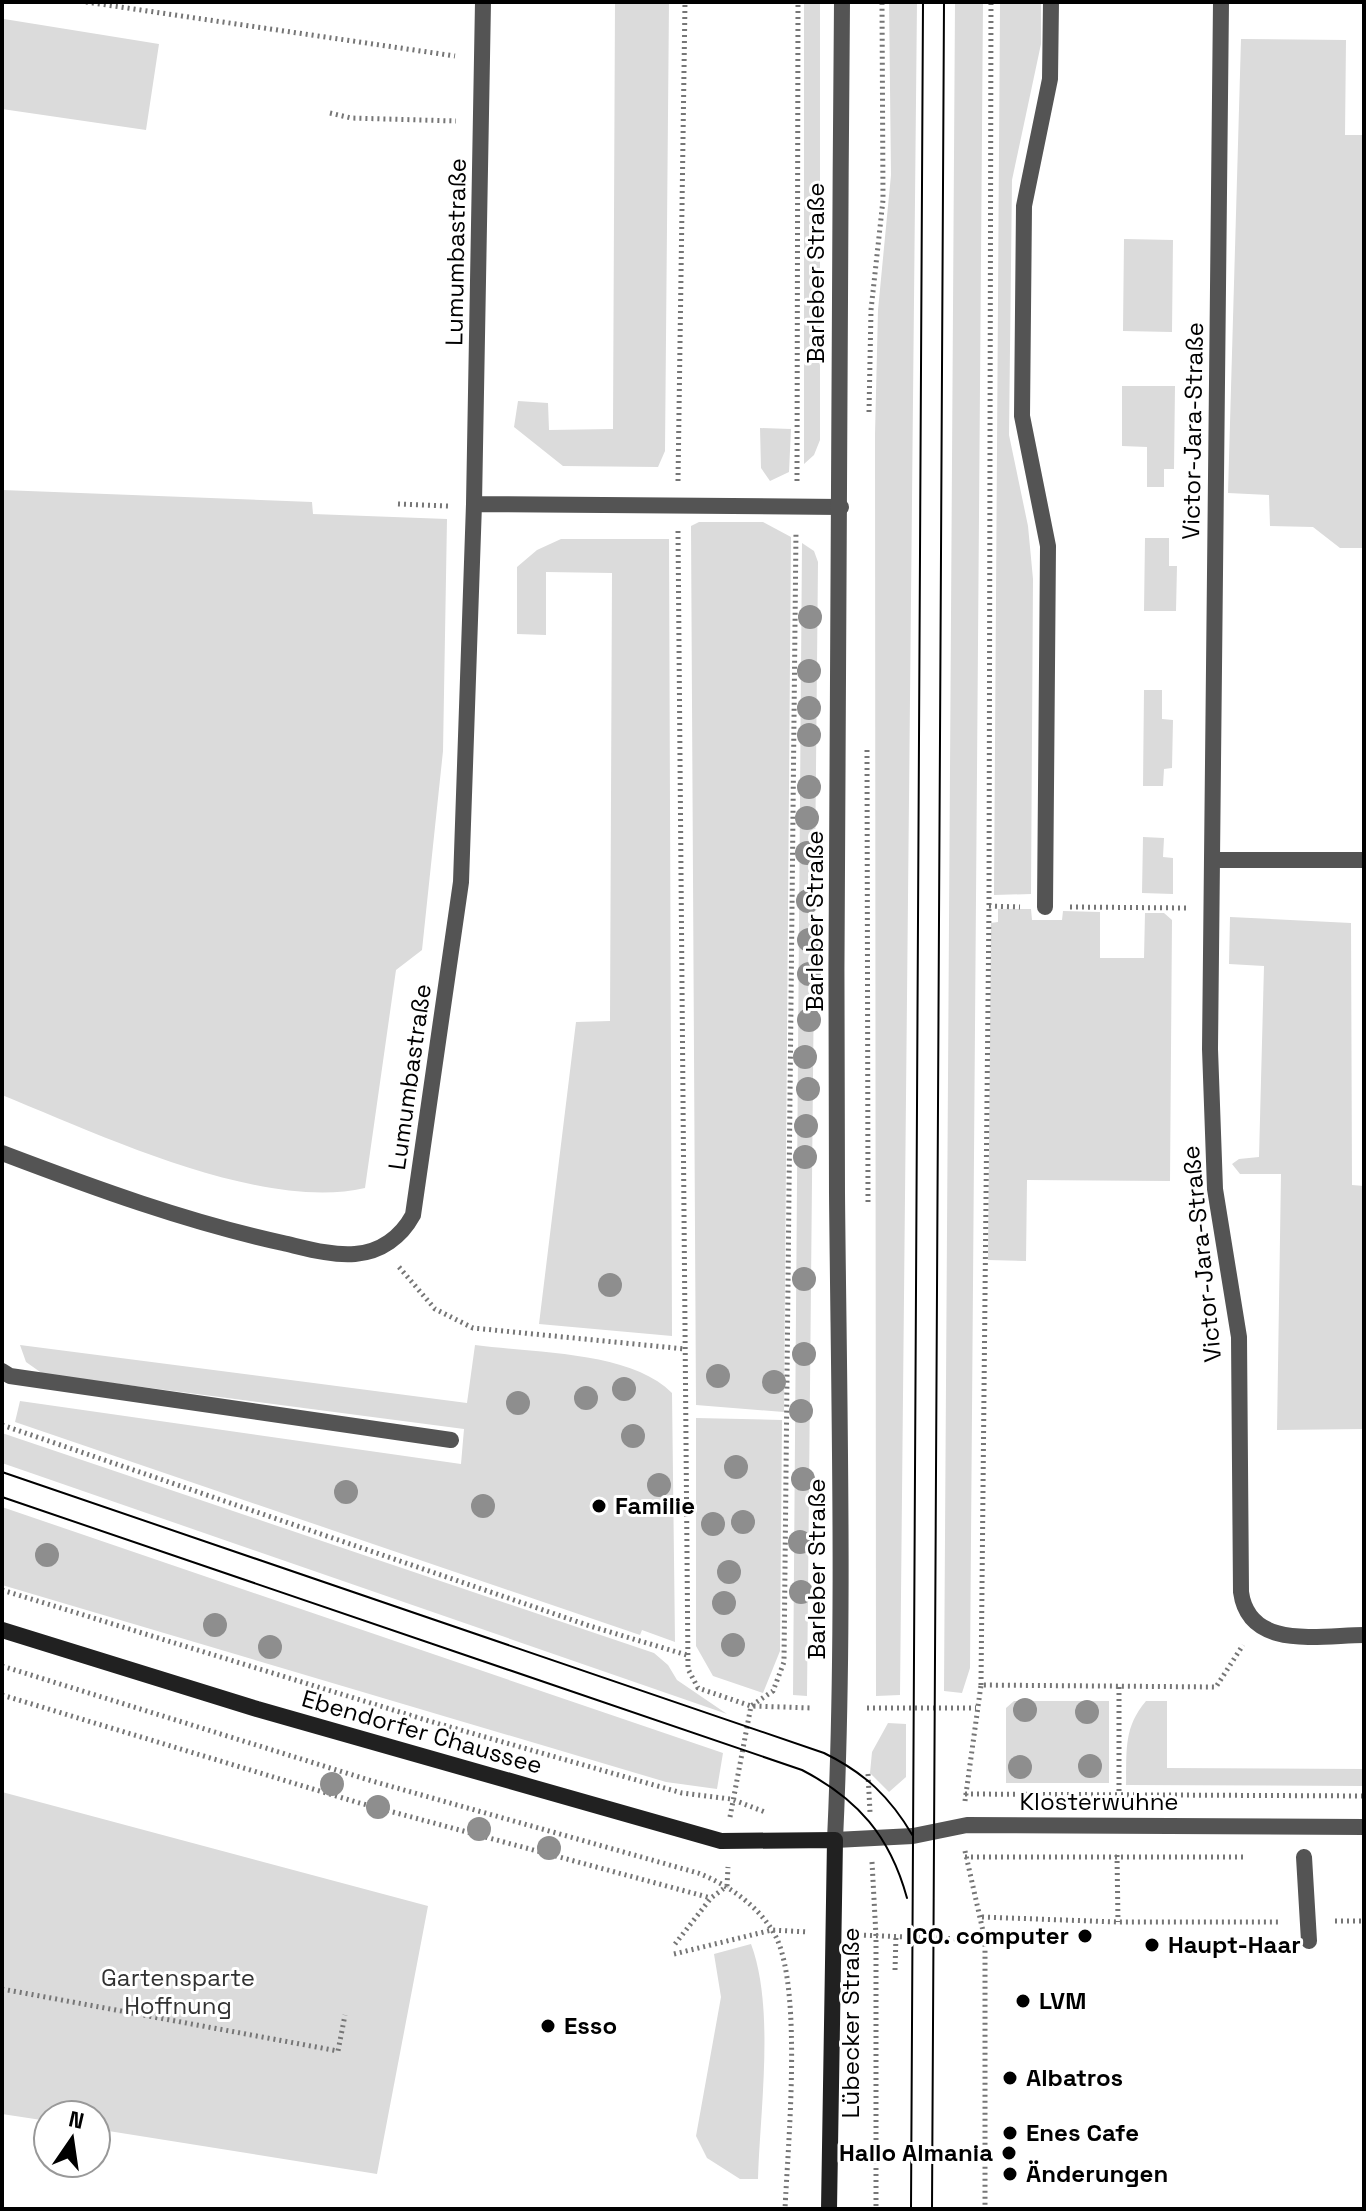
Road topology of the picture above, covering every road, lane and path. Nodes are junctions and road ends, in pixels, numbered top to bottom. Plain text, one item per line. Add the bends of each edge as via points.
1 (86, 2) edge
2 (483, 2) edge
3 (685, 2) edge
4 (798, 2) edge
5 (842, 2) edge
6 (882, 2) edge
7 (991, 2) edge
8 (1051, 2) edge
9 (1221, 2) edge
10 (483, 60) junction
11 (330, 113) dead end
12 (483, 122) junction
13 (869, 417) dead end
14 (797, 472) dead end
15 (678, 503) junction
16 (398, 504) dead end
17 (474, 504) junction
18 (841, 507) junction
19 (796, 538) dead end
20 (867, 745) dead end
21 (1213, 860) junction
22 (1364, 860) edge
23 (989, 906) junction
24 (1045, 907) junction
25 (1213, 908) junction
26 (2, 1153) edge
27 (868, 1219) dead end
28 (384, 1246) junction
29 (685, 1349) junction
30 (2, 1371) edge
31 (2, 1425) edge
32 (451, 1440) dead end
33 (2, 1590) edge
34 (1256, 1624) junction
35 (2, 1630) edge
36 (1364, 1635) edge
37 (687, 1655) junction
38 (2, 1666) edge
39 (981, 1685) junction
40 (868, 1693) dead end
41 (2, 1695) edge
42 (751, 1706) junction
43 (807, 1708) dead end
44 (868, 1708) junction
45 (976, 1708) junction
46 (868, 1723) dead end
47 (868, 1766) dead end
48 (965, 1794) junction
49 (1364, 1796) edge
50 (964, 1826) junction
51 (1364, 1827) edge
52 (870, 1837) junction
53 (835, 1840) junction
54 (585, 1853) dead end
55 (965, 1857) junction
56 (1258, 1857) dead end
57 (1304, 1857) dead end
58 (583, 1864) junction
59 (727, 1886) junction
60 (711, 1898) junction
61 (982, 1917) junction
62 (1364, 1921) edge
63 (1308, 1922) junction
64 (772, 1930) junction
65 (876, 1936) junction
66 (896, 1936) junction
67 (985, 1940) junction
68 (1309, 1941) dead end
69 (675, 1944) dead end
70 (674, 1954) dead end
71 (895, 1970) dead end
72 (2, 1989) edge
73 (345, 2015) dead end
74 (785, 2209) edge
75 (829, 2209) edge
76 (876, 2209) edge
77 (985, 2209) edge

1 - 10 path
2 - 10 street, Lumumbastraße
3 - 15 path
4 - 14 path, Barleber Straße
5 - 18 street, Barleber Straße
6 - 13 path via 883,200 871,310
7 - 23 path
8 - 24 street via 1050,79 1024,206 1022,416 1048,546
9 - 21 street, Victor-Jara-Straße
10 - 12 street, Lumumbastraße
11 - 12 path
12 - 17 street, Lumumbastraße
15 - 17 street
15 - 18 street
15 - 29 path
16 - 17 path
17 - 28 street, Lumumbastraße via 461,882 417,1201 404,1230
18 - 53 street, Barleber Straße via 841,1450
19 - 42 path, Barleber Straße via 784,1662 773,1691
20 - 27 path
21 - 22 street
21 - 25 street, Victor-Jara-Straße
23 - 24 path
23 - 39 path
24 - 25 path
25 - 34 street, Victor-Jara-Straße via 1210,1049 1215,1189 1239,1337 1241,1592
26 - 28 street via 238,1233 339,1254
28 - 29 path via 424,1300 458,1323
29 - 37 path
30 - 32 street
31 - 37 path
33 - 42 path, Ebendorfer Chaussee via 682,1793 731,1799
34 - 36 street via 1276,1634
34 - 39 path via 1216,1687
35 - 53 main road, Ebendorfer Chaussee via 328,1730 721,1841
37 - 42 path via 695,1686
38 - 59 path via 372,1781 698,1873
39 - 45 path
40 - 44 path
41 - 58 path
42 - 43 path
44 - 45 path
44 - 46 path
45 - 48 path
47 - 52 path
48 - 49 path, Klosterwuhne
48 - 50 path
50 - 51 street, Klosterwuhne
50 - 52 street, Klosterwuhne via 913,1836
50 - 55 path
52 - 53 street, Klosterwuhne
52 - 65 path, Lübecker Straße
53 - 75 main road, Lübecker Straße
54 - 58 path
55 - 56 path
55 - 61 path
57 - 63 street
58 - 60 path
59 - 60 path
59 - 64 path
60 - 69 path
61 - 63 path
61 - 67 path
62 - 63 path
63 - 68 street
64 - 70 path
64 - 74 path via 785,1962 789,1992
65 - 66 path
65 - 76 path, Lübecker Straße
66 - 67 path
66 - 71 path
67 - 77 path
72 - 73 path via 338,2051

